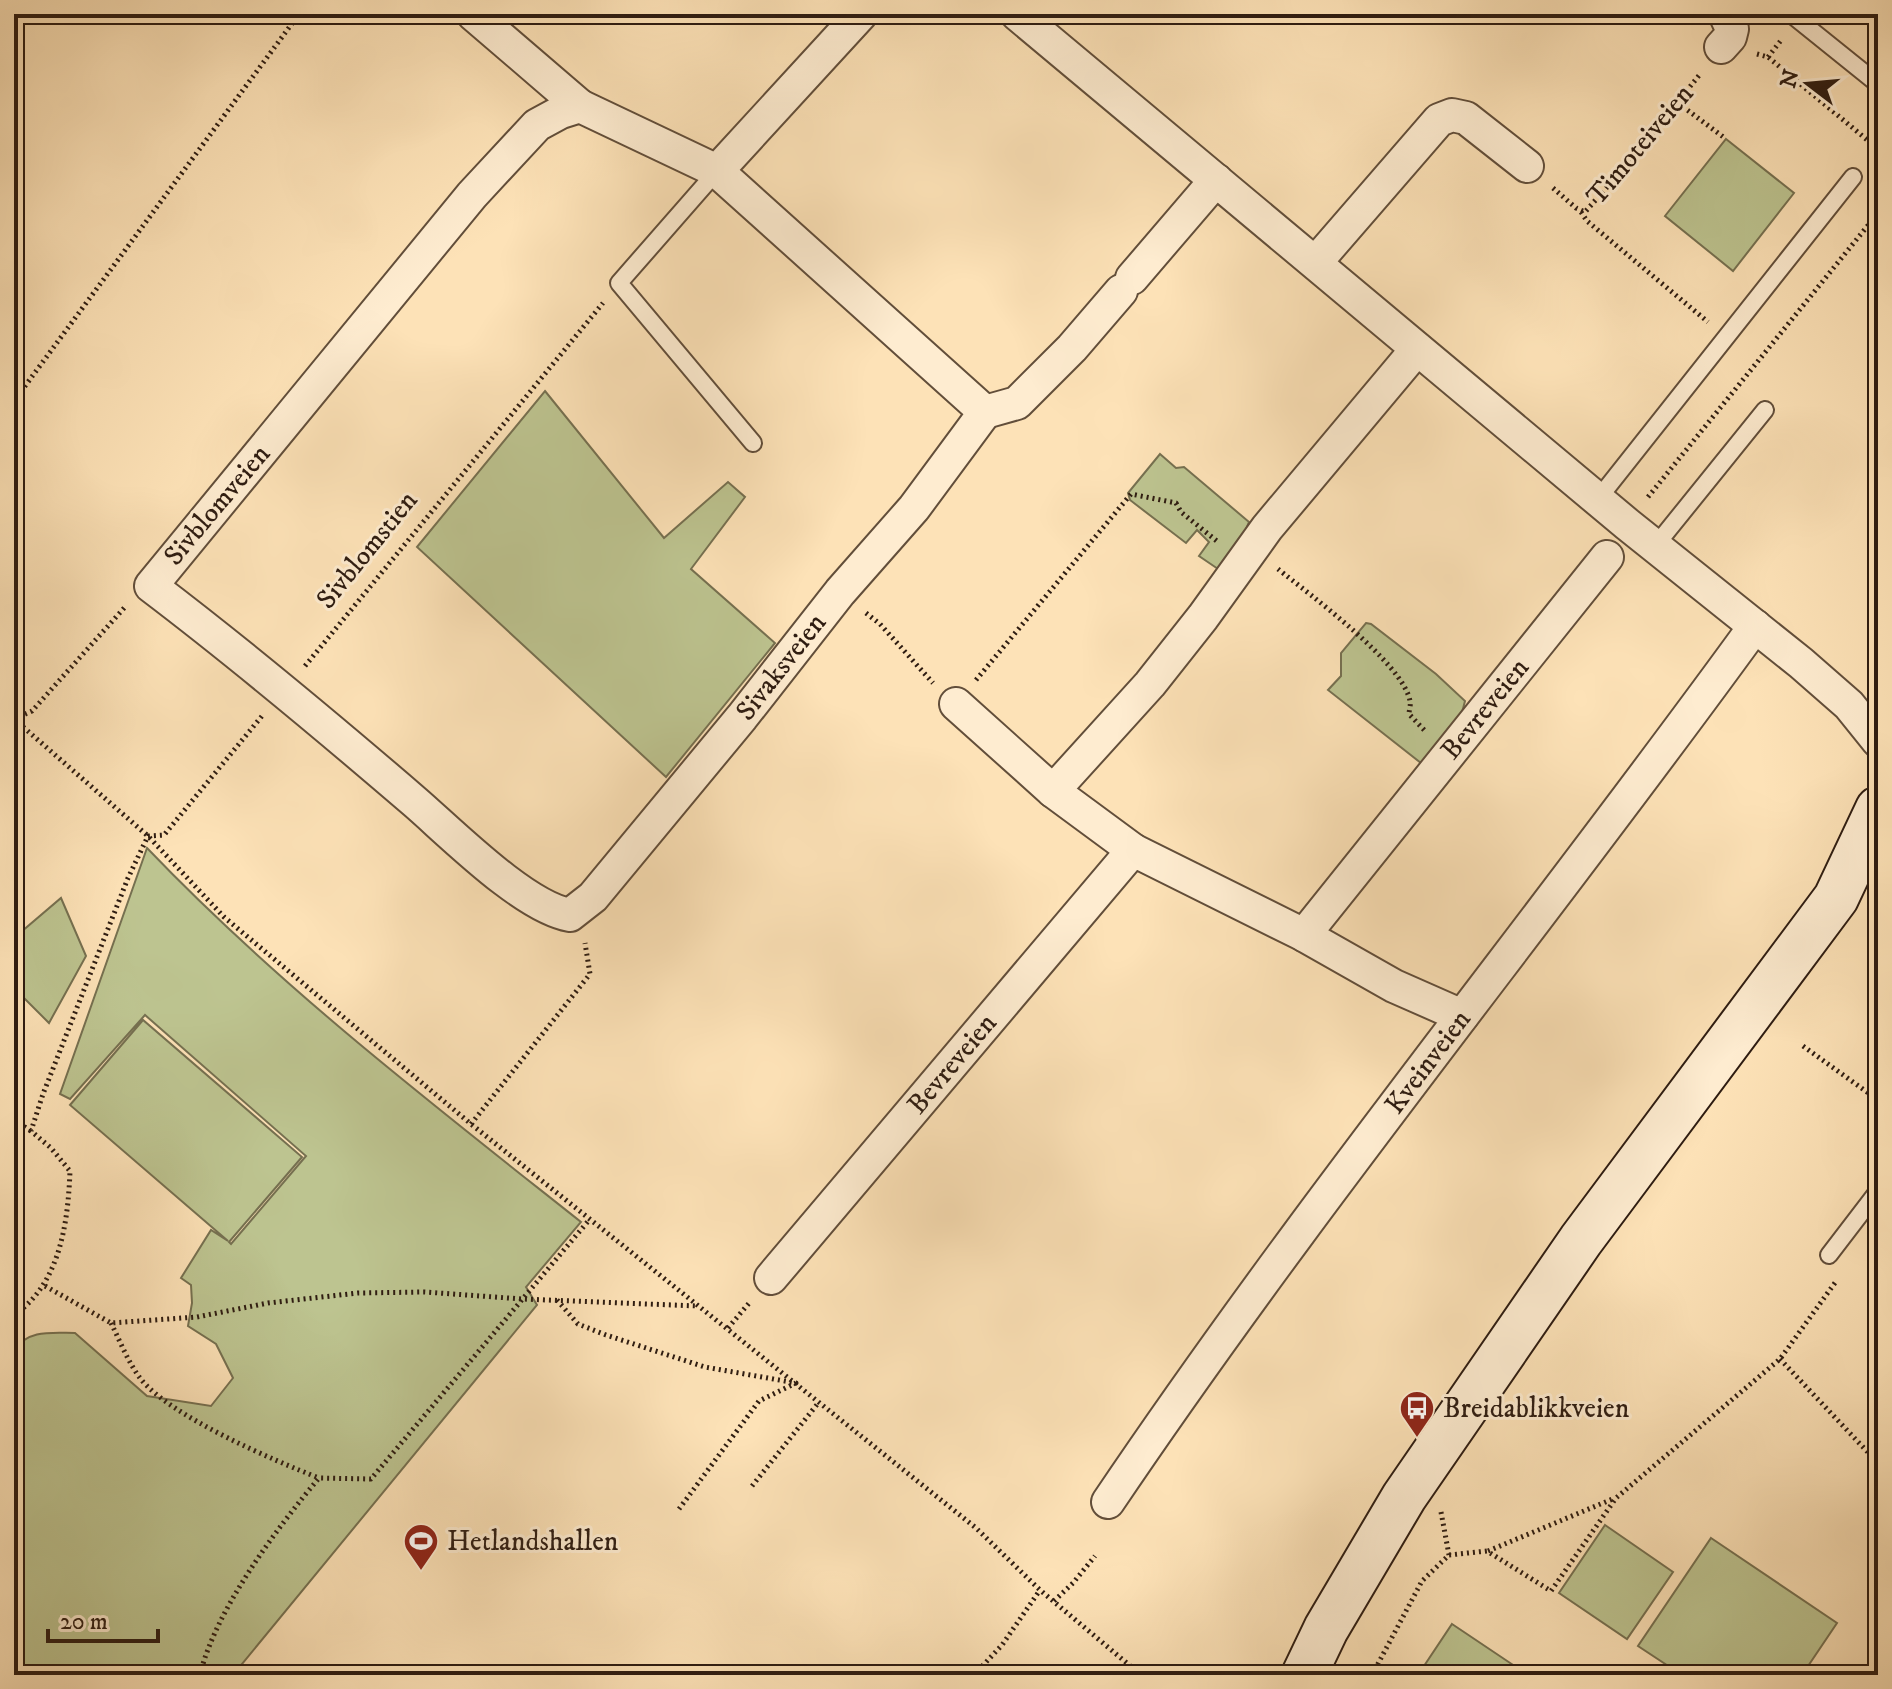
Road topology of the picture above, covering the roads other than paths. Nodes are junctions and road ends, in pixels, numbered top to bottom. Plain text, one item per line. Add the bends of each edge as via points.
1 (473, 14) edge
2 (861, 14) edge
3 (1791, 14) edge
4 (1033, 19) edge
5 (1878, 84) edge
6 (580, 106) junction
7 (1527, 166) road end
8 (717, 171) junction
9 (1853, 177) dead end
10 (1216, 180) junction
11 (1316, 262) junction
12 (1417, 349) junction
13 (1765, 410) dead end
14 (985, 412) junction
15 (753, 443) dead end
16 (1598, 499) junction
17 (1656, 545) junction
18 (1607, 557) dead end
19 (1755, 626) junction
20 (956, 704) road end
21 (1864, 710) edge
22 (1878, 741) edge
23 (1053, 791) junction
24 (1878, 809) edge
25 (1133, 850) junction
26 (1878, 858) edge
27 (1836, 898) junction
28 (570, 915) joint
29 (1304, 935) junction
30 (1462, 1016) junction
31 (1878, 1191) edge
32 (1829, 1255) dead end
33 (771, 1278) dead end
34 (1108, 1502) dead end
35 (1304, 1675) edge

1 - 6 street
2 - 8 street
3 - 5 lane
4 - 10 street
6 - 8 street
6 - 28 street, Sivblomveien via 537,125 472,195 151,586 283,690 489,867 554,912
7 - 11 street via 1466,118 1452,115 1439,120
8 - 14 street
8 - 15 lane via 619,283
9 - 16 lane
10 - 11 street
10 - 14 street via 1072,348 1017,403
11 - 12 street
12 - 16 street
12 - 23 street via 1258,540 1150,684
13 - 17 lane
14 - 28 street, Sivaksveien via 914,508 603,886
16 - 17 street
17 - 19 street
18 - 29 street, Bevreveien
19 - 21 street
19 - 30 street, Kveinveien
20 - 23 street
21 - 22 street
23 - 25 street
24 - 27 main road
25 - 29 street
25 - 33 street, Bevreveien
26 - 27 main road
27 - 35 main road via 1581,1240 1404,1497
29 - 30 street via 1394,986
30 - 34 street, Kveinveien
31 - 32 lane

